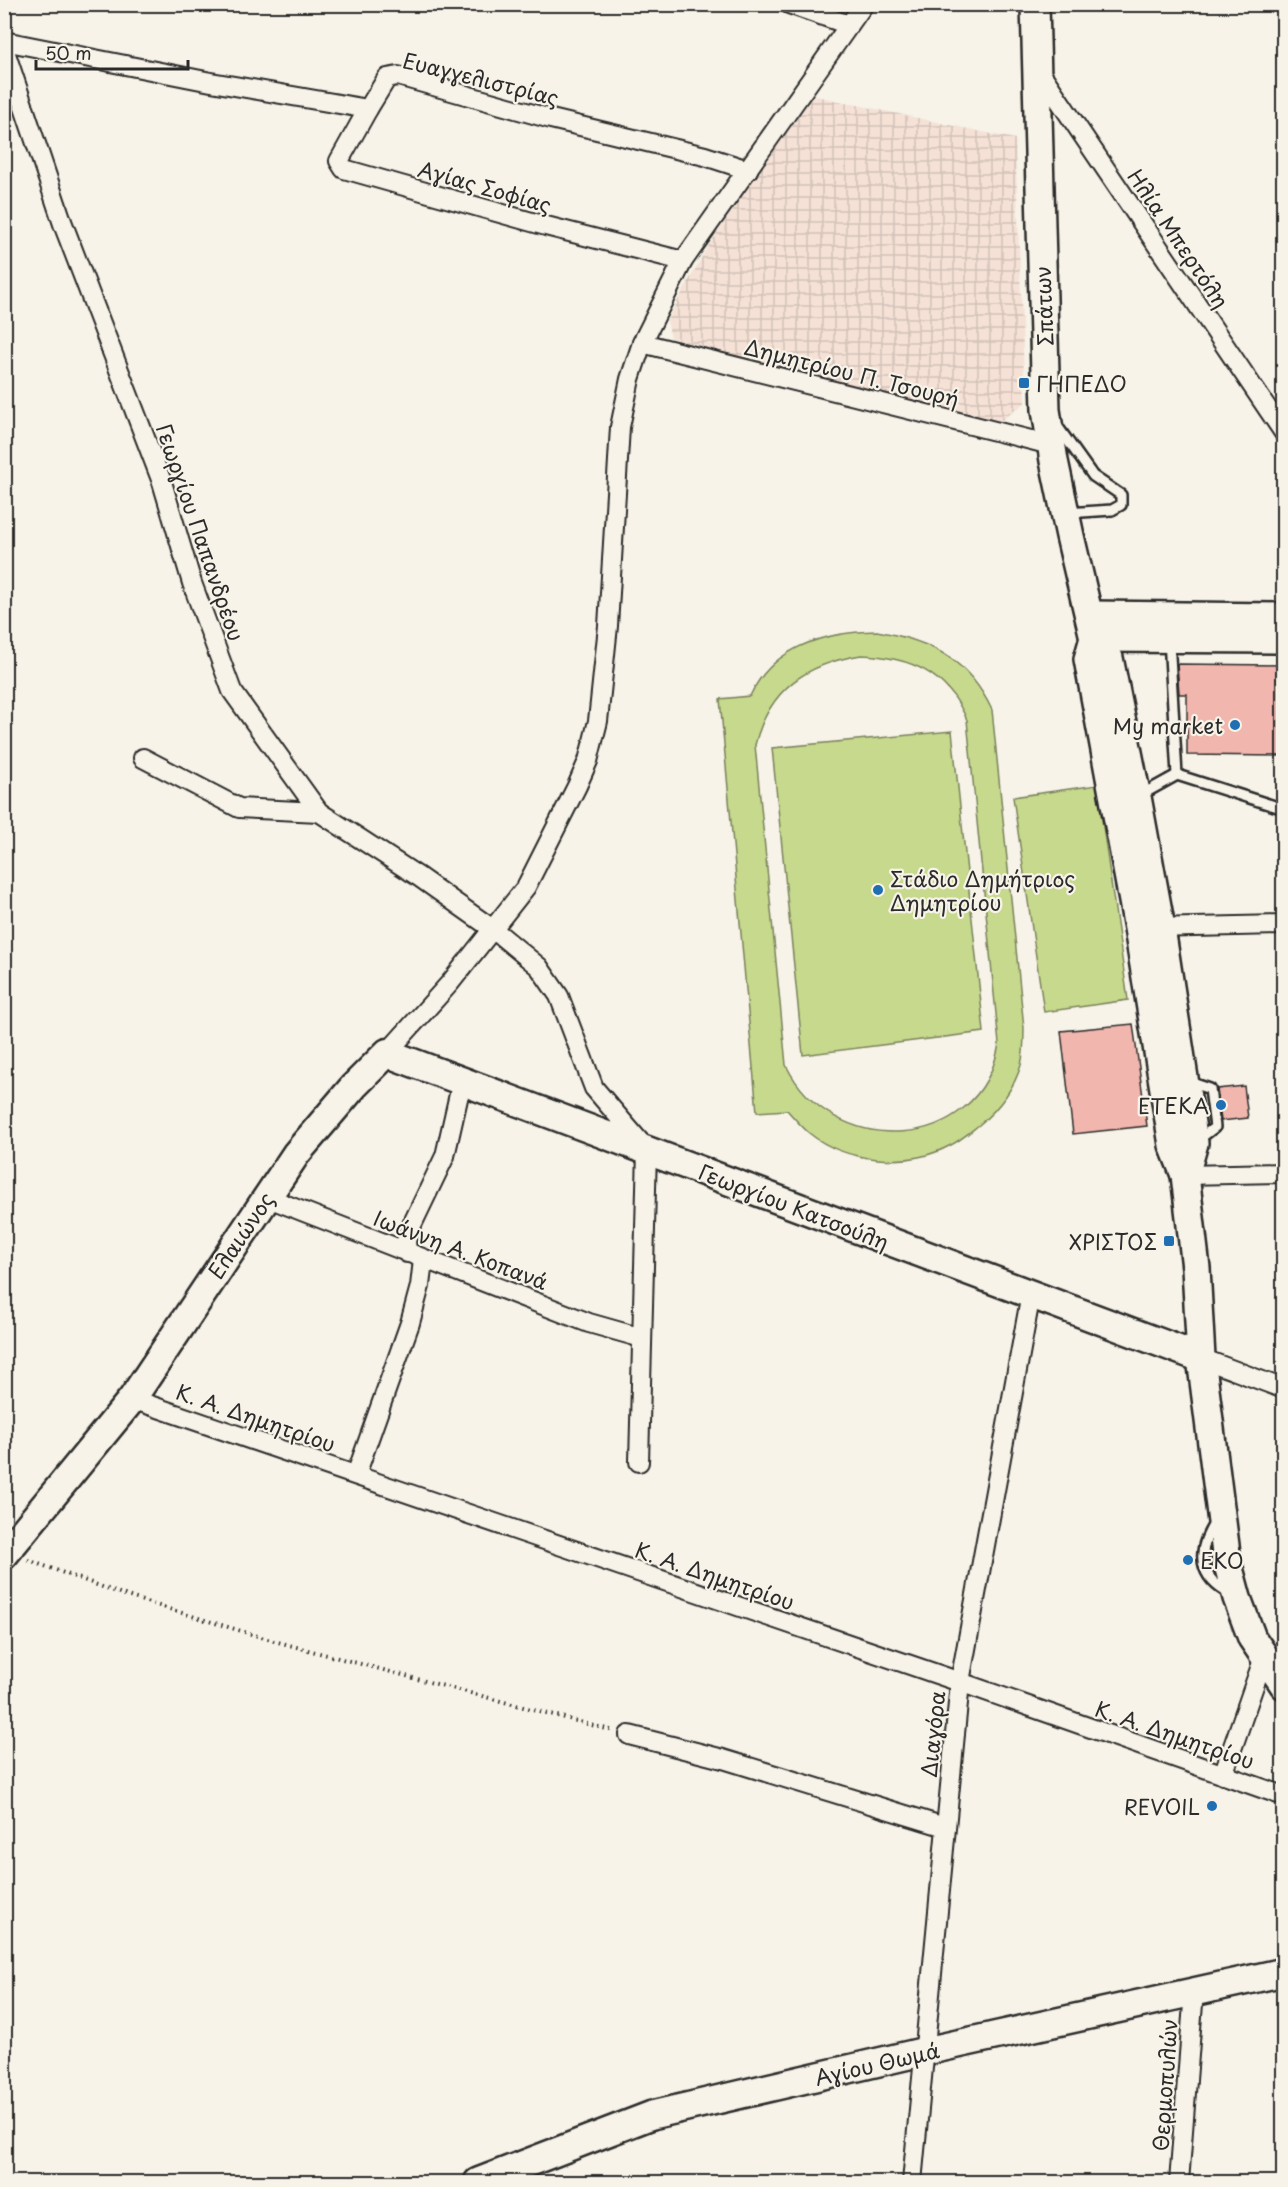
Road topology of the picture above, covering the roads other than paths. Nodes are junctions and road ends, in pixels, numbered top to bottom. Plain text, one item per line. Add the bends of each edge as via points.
1 (789, 4) edge
2 (864, 4) edge
3 (1035, 4) edge
4 (849, 25) junction
5 (4, 41) edge
6 (4, 48) edge
7 (1037, 67) junction
8 (368, 108) junction
9 (748, 170) junction
10 (683, 261) junction
11 (642, 343) junction
12 (1046, 410) junction
13 (1284, 433) edge
14 (1051, 445) junction
15 (1065, 513) junction
16 (1284, 617) edge
17 (1092, 626) junction
18 (1169, 638) junction
19 (1284, 639) edge
20 (143, 758) dead end
21 (1177, 775) junction
22 (1137, 797) junction
23 (1284, 809) edge
24 (319, 812) junction
25 (1284, 926) edge
26 (1150, 928) junction
27 (494, 930) junction
28 (387, 1053) junction
29 (462, 1081) junction
30 (646, 1150) junction
31 (1284, 1173) edge
32 (1185, 1175) junction
33 (266, 1197) junction
34 (415, 1257) junction
35 (1031, 1294) junction
36 (642, 1338) junction
37 (1201, 1358) junction
38 (1284, 1389) edge
39 (132, 1399) junction
40 (639, 1462) dead end
41 (356, 1475) junction
42 (6, 1554) edge
43 (1264, 1657) junction
44 (960, 1682) junction
45 (1284, 1685) edge
46 (629, 1735) road end
47 (1223, 1775) junction
48 (1284, 1796) edge
49 (945, 1827) junction
50 (1284, 1971) edge
51 (1194, 1991) junction
52 (926, 2051) junction
53 (478, 2182) edge
54 (912, 2182) edge
55 (1179, 2182) edge

1 - 4 street
2 - 4 street, Ελαιώνος
3 - 7 main road, Σπάτων
4 - 9 street, Ελαιώνος
5 - 8 street
6 - 24 street, Γεωργίου Παπανδρέου via 63,224 162,482 192,582 232,691
7 - 12 main road, Σπάτων
7 - 13 street, Ηλία Μπερτόλη
8 - 9 street, Ευαγγελιστρίας via 387,78 398,76
8 - 10 street, Αγίας Σοφίας via 339,160 344,169
9 - 10 street, Ελαιώνος
10 - 11 street, Ελαιώνος
11 - 14 street, Δημητρίου Π. Τσουρή
11 - 27 street, Ελαιώνος via 620,427 608,627 598,721 588,762 526,887
12 - 14 main road, Σπάτων
12 - 15 lane via 1093,476 1121,495 1120,506 1112,510
14 - 15 main road, Σπάτων
15 - 17 main road, Σπάτων
16 - 17 main road
17 - 18 main road
17 - 22 main road via 1109,658
17 - 26 main road via 1088,659
18 - 19 main road
18 - 21 lane
20 - 24 street via 239,808
21 - 22 lane
21 - 23 lane
22 - 26 main road
24 - 27 street, Γεωργίου Παπανδρέου
25 - 26 street
26 - 32 main road via 1173,1145
26 - 32 main road via 1194,1143
27 - 28 street, Ελαιώνος
27 - 30 street, Γεωργίου Παπανδρέου via 539,967 559,996 594,1088
28 - 29 main road, Γεωργίου Κατσούλη
28 - 33 main road, Ελαιώνος via 296,1154
29 - 30 main road, Γεωργίου Κατσούλη
29 - 34 street via 445,1156 406,1241
30 - 35 main road, Γεωργίου Κατσούλη
30 - 36 street
31 - 32 street
32 - 37 main road
33 - 34 street, Ιωάννη Α. Κοπανά
33 - 39 main road, Ελαιώνος
34 - 36 street, Ιωάννη Α. Κοπανά via 589,1323
34 - 41 street via 420,1286 410,1323
35 - 37 main road, Γεωργίου Κατσούλη
35 - 44 street, Διαγόρα
36 - 40 street
37 - 38 street
37 - 43 main road via 1227,1561 1252,1638
39 - 41 street, Κ. Α. Δημητρίου
39 - 42 main road, Ελαιώνος
41 - 44 street, Κ. Α. Δημητρίου
43 - 45 main road
43 - 47 street
44 - 47 street, Κ. Α. Δημητρίου
44 - 49 street, Διαγόρα
46 - 49 street via 723,1759
47 - 48 street, Κ. Α. Δημητρίου
49 - 52 street, Διαγόρα
50 - 51 main road, Αγίου Θωμά
51 - 52 main road, Αγίου Θωμά
51 - 55 street, Θερμοπυλών
52 - 53 main road, Αγίου Θωμά via 652,2115
52 - 54 street, Διαγόρα

